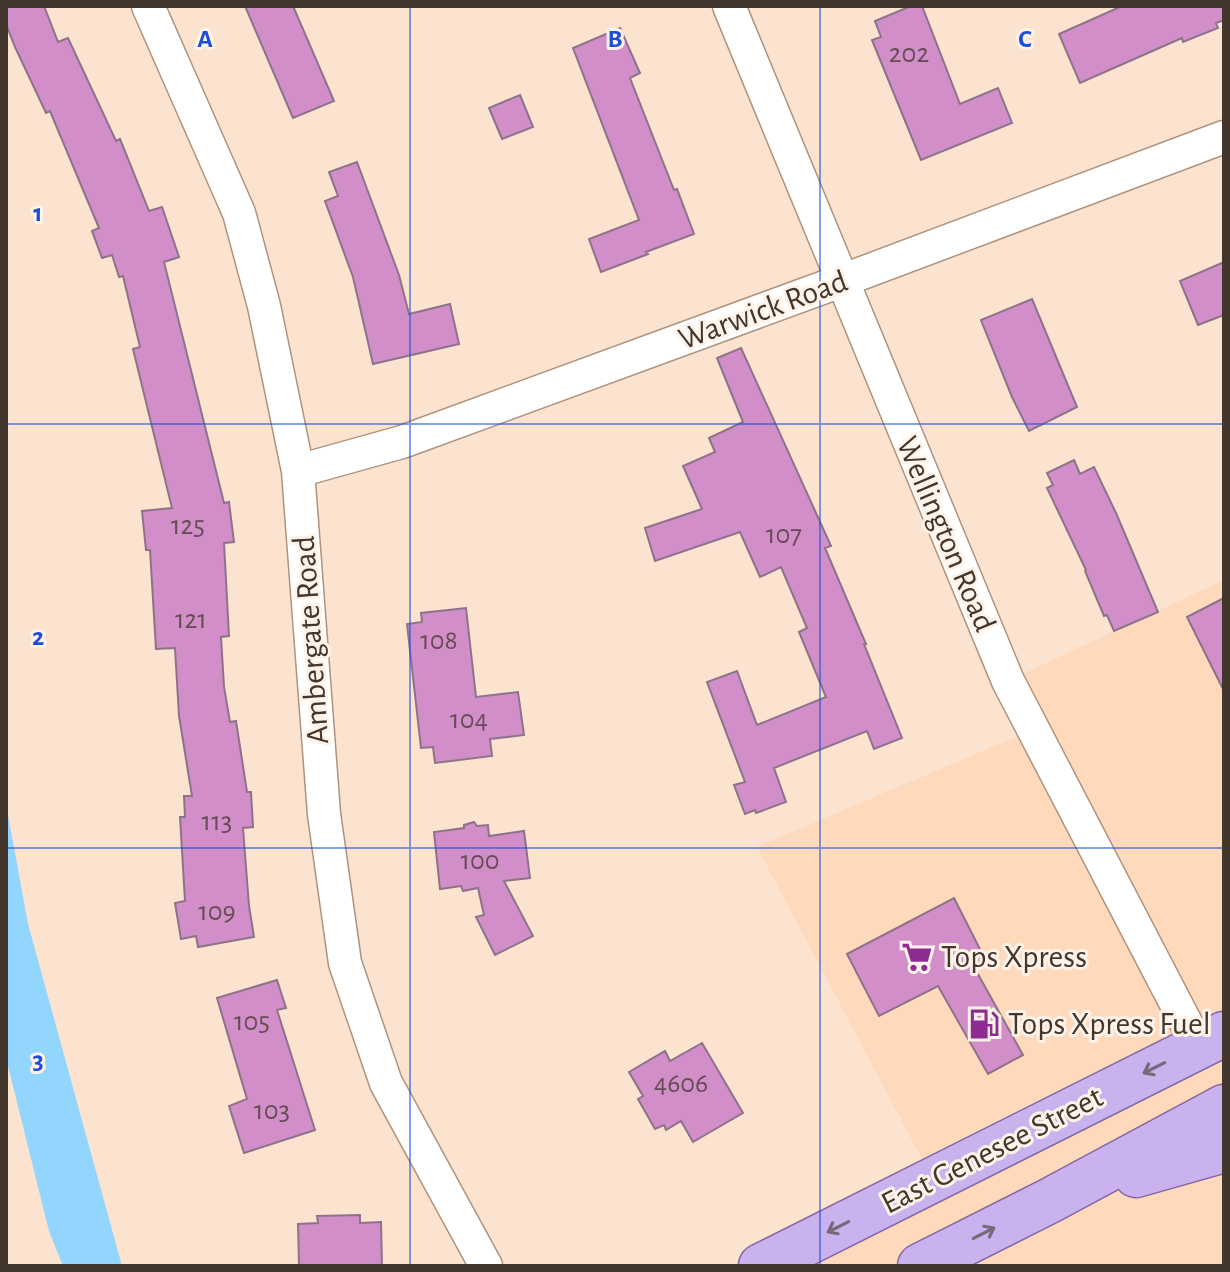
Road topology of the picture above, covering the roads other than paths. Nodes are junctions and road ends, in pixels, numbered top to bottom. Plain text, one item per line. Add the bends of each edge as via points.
1 (148, 6) edge
2 (729, 6) edge
3 (1224, 137) edge
4 (841, 281) junction
5 (298, 471) junction
6 (1211, 1040) edge
7 (1224, 1107) edge
8 (1224, 1150) edge
9 (1049, 1201) junction
10 (486, 1266) edge
11 (761, 1266) edge
12 (920, 1266) edge

1 - 5 street, Ambergate Road via 239,213
2 - 4 street, Wellington Road
3 - 4 street, Warwick Road
4 - 5 street, Warwick Road via 402,442
4 - 6 street, Wellington Road via 1008,681
5 - 10 street, Ambergate Road via 324,814 345,963 386,1083
6 -> 11 main road, East Genesee Street
7 - 9 main road
8 - 9 main road
12 -> 9 main road

